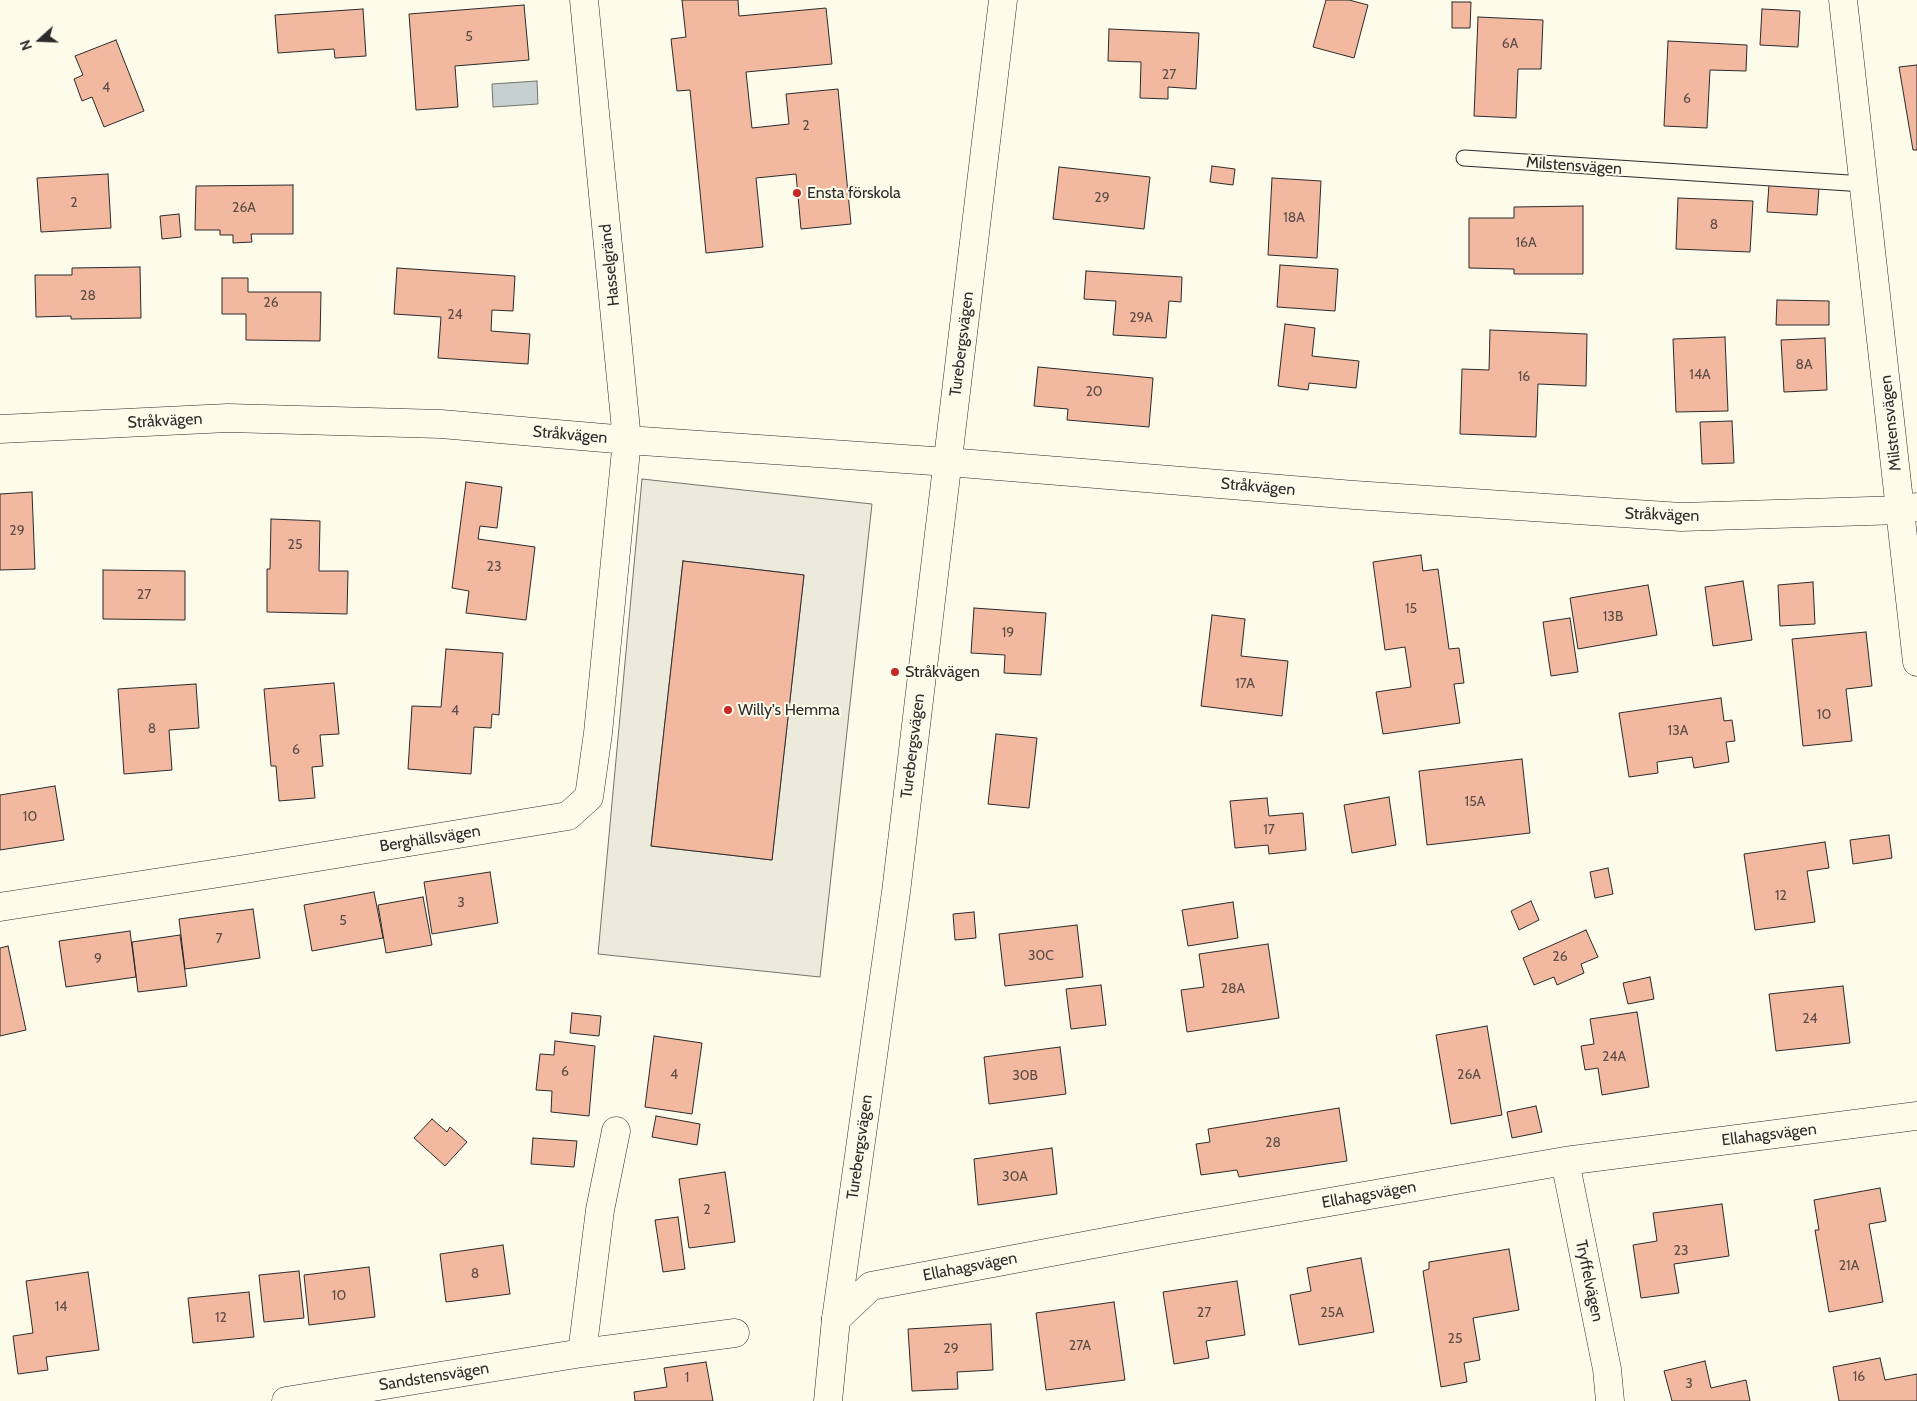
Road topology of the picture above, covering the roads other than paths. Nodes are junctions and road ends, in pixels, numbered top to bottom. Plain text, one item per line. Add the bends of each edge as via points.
1 (584, 0) edge
2 (1004, 0) edge
3 (1843, 0) edge
4 (1464, 158) dead end
5 (1864, 184) junction
6 (1, 426) edge
7 (627, 440) junction
8 (948, 462) junction
9 (1909, 509) edge
10 (618, 531) joint
11 (1917, 662) edge
12 (0, 907) edge
13 (1917, 1116) edge
14 (616, 1131) dead end
15 (1565, 1161) junction
16 (836, 1319) junction
17 (735, 1333) dead end
18 (582, 1353) junction
19 (286, 1401) edge
20 (828, 1401) edge
21 (1610, 1401) edge

1 - 7 street, Hasselgränd
2 - 8 street, Turebergsvägen
3 - 5 street, Milstensvägen
4 - 5 lane, Milstensvägen
5 - 9 street, Milstensvägen
6 - 7 street, Stråkvägen via 228,418 441,424
7 - 8 street, Stråkvägen
7 - 10 street, Hasselgränd
8 - 9 street, Stråkvägen via 1354,495 1681,517
8 - 16 street, Turebergsvägen via 896,892
9 - 11 street, Milstensvägen
10 - 12 street, Berghällsvägen via 589,797 568,816
13 - 15 street, Ellahagsvägen
14 - 18 street via 600,1210
15 - 16 street, Ellahagsvägen via 871,1286
15 - 21 street, Tryffelvägen via 1607,1369
16 - 20 street, Turebergsvägen
17 - 18 street, Sandstensvägen
18 - 19 street, Sandstensvägen

